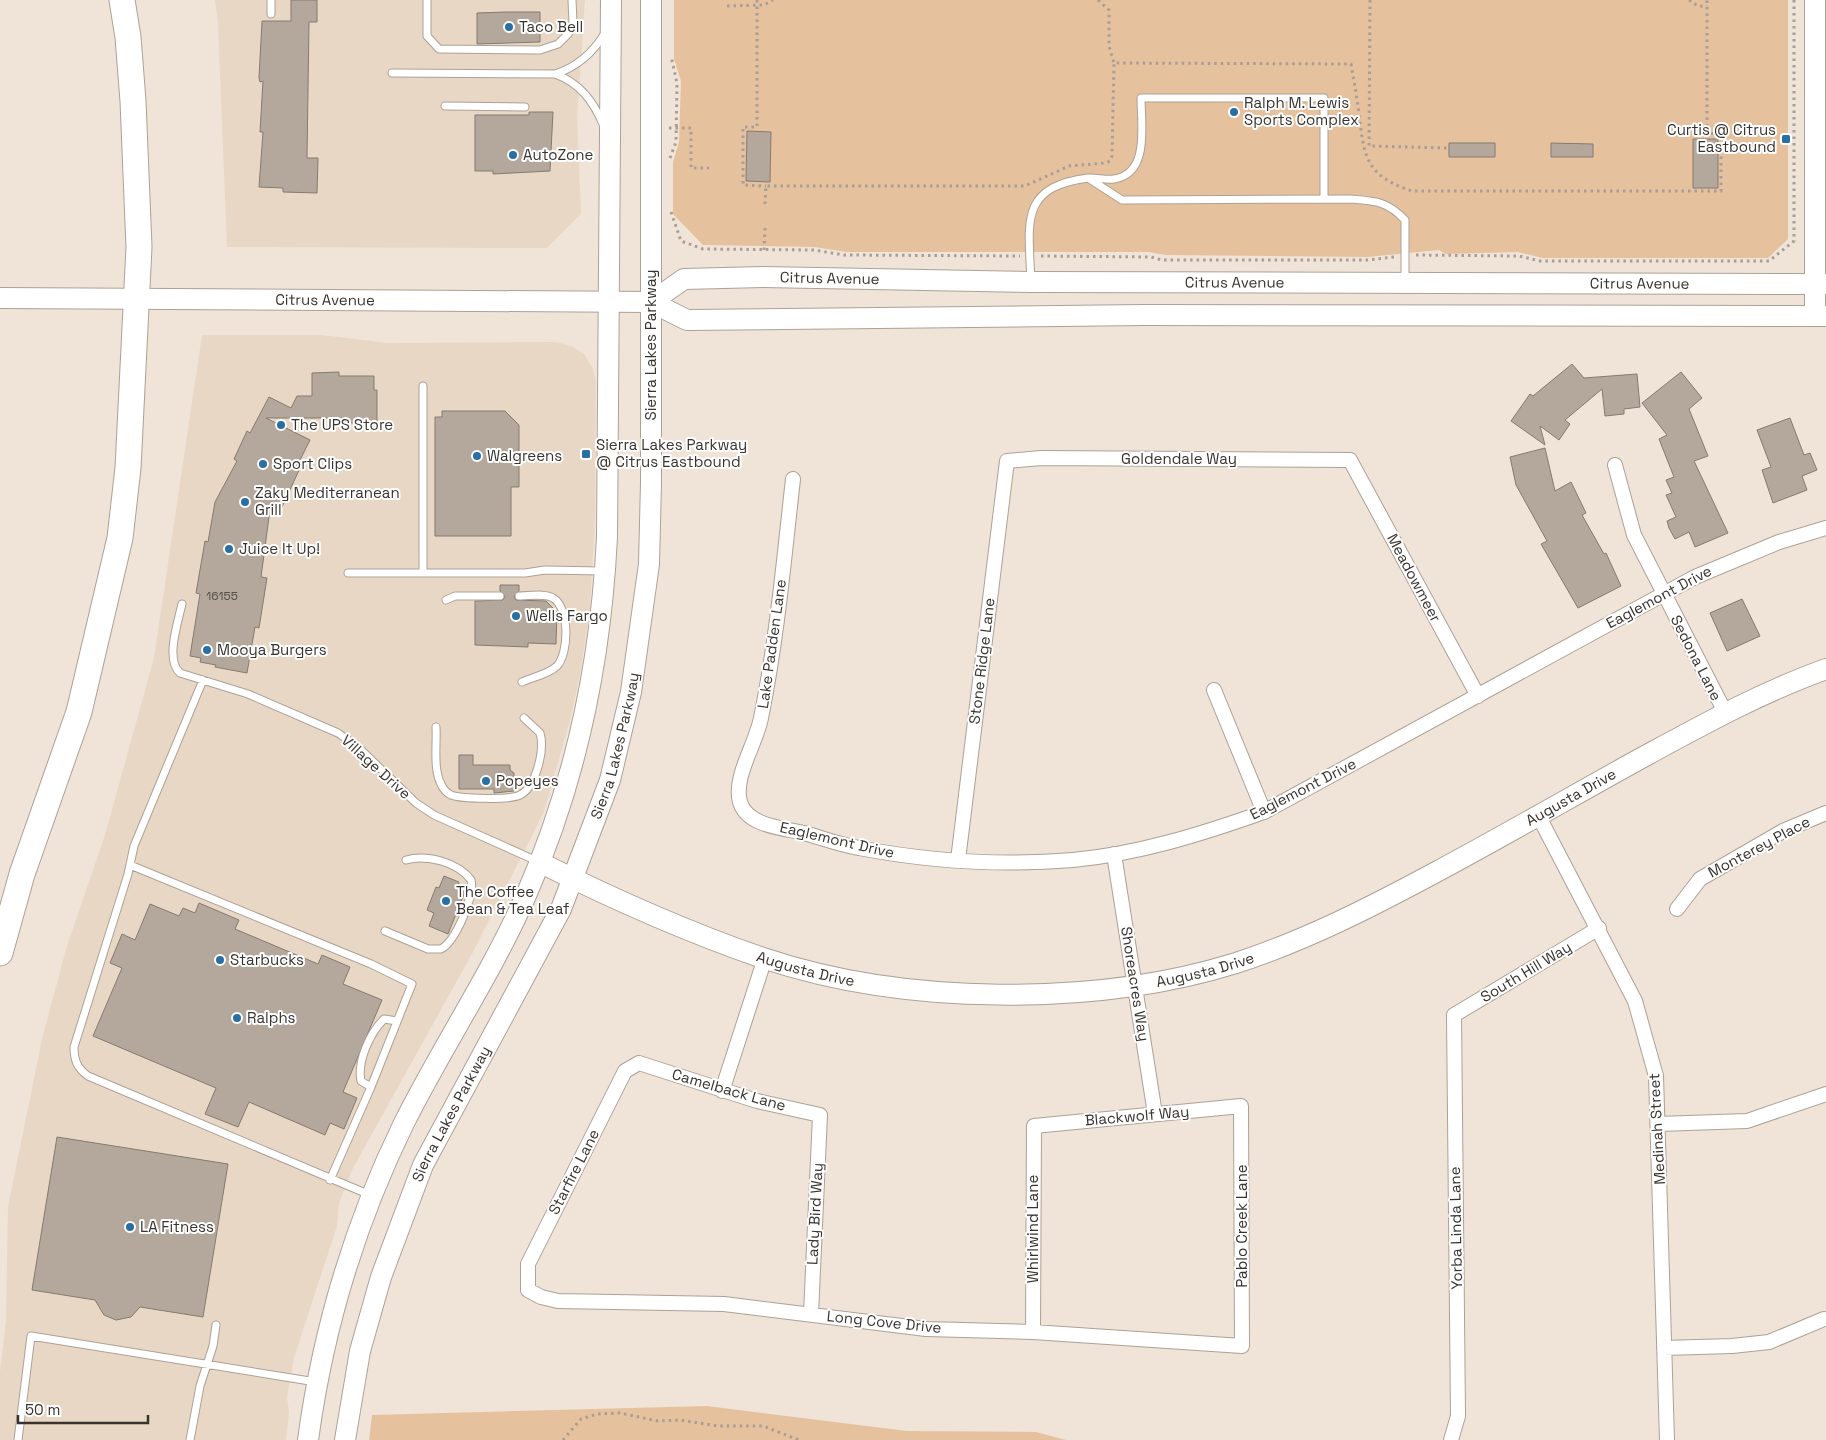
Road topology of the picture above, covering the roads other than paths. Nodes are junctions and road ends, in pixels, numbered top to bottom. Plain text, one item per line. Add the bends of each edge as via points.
1 (122, 0) edge
2 (271, 0) edge
3 (427, 0) edge
4 (572, 0) edge
5 (611, 0) edge
6 (651, 0) edge
7 (1816, 0) edge
8 (271, 14) dead end
9 (610, 25) junction
10 (392, 73) dead end
11 (555, 74) junction
12 (445, 106) dead end
13 (525, 107) dead end
14 (608, 139) junction
15 (1088, 178) junction
16 (1324, 199) junction
17 (1031, 282) junction
18 (1405, 283) junction
19 (1821, 284) edge
20 (0, 298) edge
21 (138, 298) junction
22 (608, 301) junction
23 (651, 302) junction
24 (1820, 316) edge
25 (423, 386) dead end
26 (1350, 460) joint
27 (1007, 461) joint
28 (1615, 465) dead end
29 (793, 479) dead end
30 (1826, 528) edge
31 (605, 572) junction
32 (348, 573) dead end
33 (424, 573) junction
34 (1663, 594) junction
35 (500, 596) dead end
36 (519, 596) dead end
37 (446, 600) dead end
38 (182, 604) dead end
39 (1826, 669) edge
40 (202, 680) junction
41 (522, 682) dead end
42 (1214, 690) dead end
43 (1478, 696) junction
44 (1724, 712) junction
45 (524, 718) dead end
46 (436, 727) dead end
47 (740, 804) joint
48 (1264, 812) junction
49 (1826, 813) edge
50 (1538, 815) junction
51 (1114, 854) junction
52 (406, 860) dead end
53 (958, 860) junction
54 (539, 862) junction
55 (130, 865) junction
56 (572, 879) junction
57 (1677, 909) dead end
58 (1599, 928) junction
59 (385, 931) dead end
60 (0, 953) edge
61 (765, 958) junction
62 (1135, 984) junction
63 (1454, 1016) joint
64 (397, 1020) junction
65 (639, 1063) joint
66 (371, 1087) junction
67 (722, 1091) junction
68 (1826, 1094) edge
69 (1241, 1106) joint
70 (1155, 1114) junction
71 (820, 1115) joint
72 (1658, 1124) junction
73 (1034, 1126) joint
74 (330, 1180) junction
75 (371, 1196) junction
76 (528, 1290) joint
77 (811, 1314) junction
78 (1824, 1319) dead end
79 (216, 1325) dead end
80 (1033, 1332) junction
81 (1242, 1346) joint
82 (1664, 1348) junction
83 (206, 1364) junction
84 (316, 1382) junction
85 (18, 1440) edge
86 (190, 1440) edge
87 (308, 1440) edge
88 (345, 1440) edge
89 (1451, 1440) edge
90 (1667, 1440) edge

1 - 21 highway via 134,101
2 - 8 lane
3 - 4 lane via 427,36 439,49 530,50 558,44 568,34 572,22
5 - 9 street
6 - 23 street, Sierra Lakes Parkway
7 - 19 street
9 - 11 lane via 590,53 575,66
9 - 14 street
10 - 11 lane
11 - 14 lane via 572,82 587,96 596,108
12 - 13 lane
14 - 22 street
15 - 16 lane via 1122,200
15 - 16 lane via 1115,179 1129,173 1138,163 1141,98 1324,98
15 - 17 lane via 1052,186 1038,198 1031,213
16 - 18 lane via 1377,202 1393,208 1405,220
17 - 18 street, Citrus Avenue
17 - 23 street, Citrus Avenue via 763,277 684,279
18 - 19 street, Citrus Avenue
19 - 24 street
20 - 21 street, Citrus Avenue
21 - 22 street, Citrus Avenue
21 - 60 highway via 128,468 112,576 79,712 30,850
22 - 23 street, Citrus Avenue
22 - 31 street
23 - 24 street, Citrus Avenue via 687,320 1164,315
23 - 56 street, Sierra Lakes Parkway via 651,483 644,611 631,692 610,780
25 - 33 lane
26 - 27 street, Goldendale Way via 1041,458
26 - 43 street, Meadowmeer
27 - 53 street, Stone Ridge Lane
28 - 34 street, Sedona Lane via 1634,535
29 - 47 street, Lake Padden Lane via 768,684 759,729 739,780
30 - 34 street, Eaglemont Drive via 1751,553
31 - 33 lane
31 - 54 street via 597,655 585,717 562,798
32 - 33 lane
34 - 43 street, Eaglemont Drive
34 - 44 street, Sedona Lane
35 - 37 lane via 455,596
36 - 41 lane via 554,598 563,609 566,624 559,663 549,671
38 - 40 lane, Village Drive via 172,657 175,669 180,674
39 - 44 street, Augusta Drive
40 - 54 lane, Village Drive via 248,694 343,736 416,803 434,815
40 - 55 lane via 134,846
42 - 48 street
43 - 48 street, Eaglemont Drive
44 - 50 street, Augusta Drive
45 - 46 lane via 540,733 541,752 531,784 523,794 512,798 458,796 445,791 438,778
47 - 53 street, Eaglemont Drive via 755,821 856,848
48 - 51 street, Eaglemont Drive via 1208,832
49 - 57 street, Monterey Place via 1784,830 1700,879
50 - 58 street, Medinah Street
50 - 62 street, Augusta Drive via 1340,922 1283,947 1233,964
51 - 53 street, Eaglemont Drive via 1073,860
51 - 62 street, Shoreacres Way
52 - 59 lane via 430,858 461,870 471,880 473,894 451,941 441,950 428,949
54 - 56 street, Augusta Drive
54 - 75 street via 527,894 405,1121
55 - 64 lane via 362,960 412,984
55 - 74 lane via 74,1047 76,1063 81,1071
56 - 61 street, Augusta Drive via 685,928
56 - 88 street, Sierra Lakes Parkway via 556,919 423,1165 381,1277 360,1351
58 - 63 street, South Hill Way
58 - 72 street, Medinah Street via 1635,1001 1647,1038 1656,1076
61 - 62 street, Augusta Drive via 847,978 928,990 993,995
61 - 67 street
62 - 70 street, Shoreacres Way
63 - 89 street, Yorba Linda Lane via 1458,1416
64 - 66 lane
64 - 66 lane via 384,1019 375,1028 365,1051 359,1073 361,1081
65 - 67 street, Camelback Lane
65 - 76 street, Starfire Lane via 625,1070 528,1264
66 - 74 lane
67 - 71 street, Camelback Lane
68 - 72 street via 1746,1121
69 - 70 street, Blackwolf Way
69 - 81 street, Pablo Creek Lane
70 - 73 street, Blackwolf Way
71 - 77 street, Lady Bird Way
72 - 82 street, Medinah Street
73 - 80 street, Whirlwind Lane
74 - 75 lane
75 - 84 street via 330,1320
76 - 77 street, Long Cove Drive via 541,1298 558,1301 724,1304
77 - 80 street, Long Cove Drive via 926,1329
78 - 82 street via 1769,1342
79 - 83 lane
80 - 81 street, Long Cove Drive
82 - 90 street, Medinah Street
83 - 84 lane
83 - 85 lane via 31,1336
83 - 86 lane
84 - 87 street

